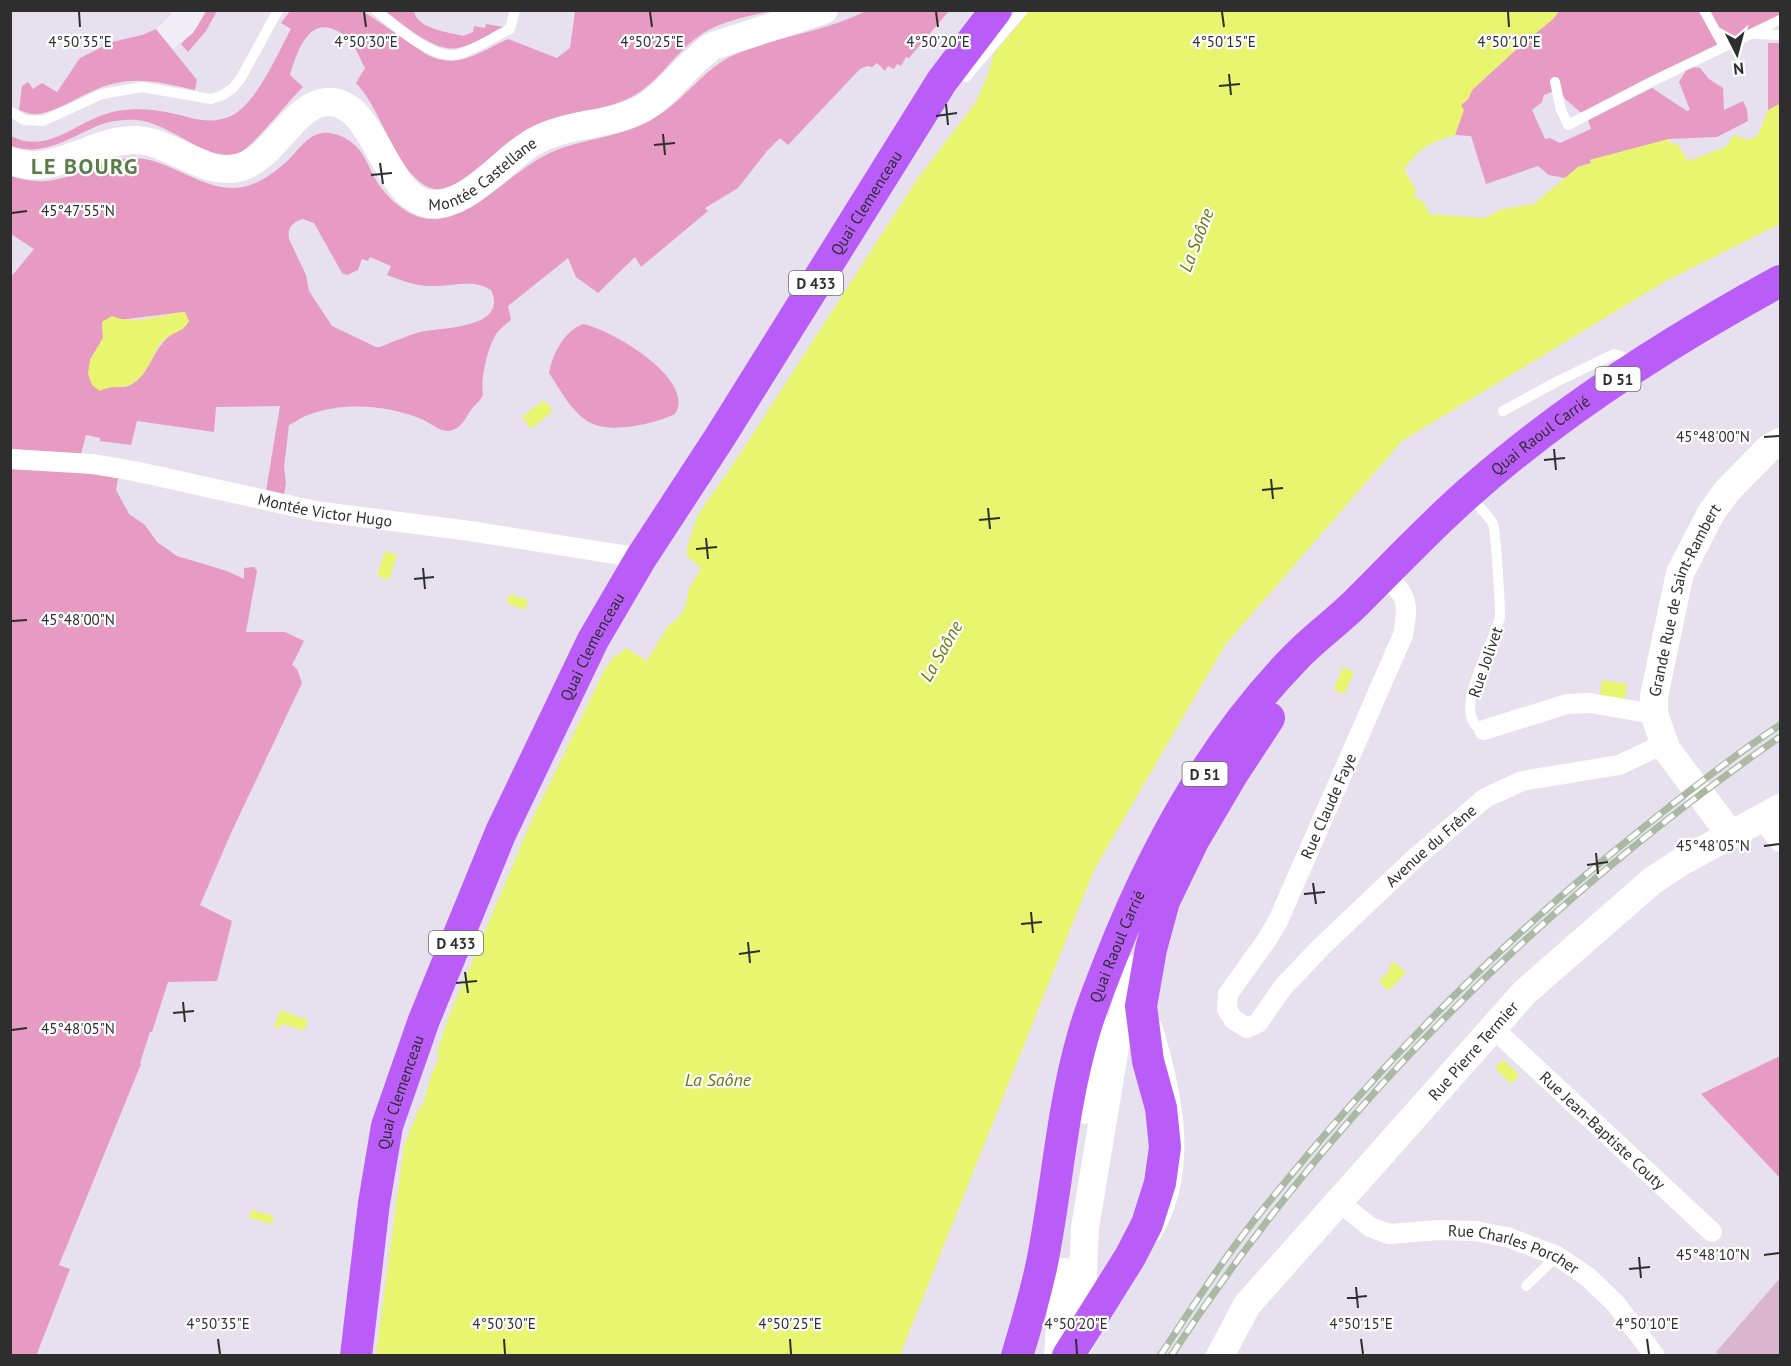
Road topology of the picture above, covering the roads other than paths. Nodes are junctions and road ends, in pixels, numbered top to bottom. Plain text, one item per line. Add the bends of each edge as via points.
1 (376, 10) edge
2 (515, 10) edge
3 (824, 10) edge
4 (996, 10) edge
5 (1023, 10) edge
6 (1704, 10) edge
7 (275, 15) edge
8 (1780, 20) edge
9 (1752, 34) junction
10 (1780, 35) edge
11 (1730, 44) junction
12 (949, 72) junction
13 (1555, 82) dead end
14 (10, 111) edge
15 (10, 161) edge
16 (1780, 281) edge
17 (1640, 363) junction
18 (1503, 411) dead end
19 (1780, 442) edge
20 (10, 459) edge
21 (1468, 493) junction
22 (640, 558) junction
23 (1384, 573) junction
24 (1356, 603) junction
25 (1654, 714) junction
26 (1484, 730) joint
27 (1666, 748) junction
28 (1771, 814) edge
29 (1725, 826) junction
30 (1780, 842) edge
31 (1164, 901) junction
32 (1148, 972) junction
33 (1103, 979) junction
34 (1247, 1028) joint
35 (1492, 1028) junction
36 (1115, 1047) junction
37 (1148, 1061) junction
38 (1087, 1102) junction
39 (1339, 1203) junction
40 (1712, 1232) dead end
41 (1150, 1248) dead end
42 (1557, 1256) junction
43 (1526, 1286) dead end
44 (1121, 1292) dead end
45 (1059, 1326) junction
46 (356, 1356) edge
47 (1017, 1356) edge
48 (1025, 1356) edge
49 (1058, 1356) edge
50 (1068, 1356) edge
51 (1079, 1356) edge
52 (1220, 1356) edge
53 (1655, 1356) edge

1 - 2 lane via 444,55 464,52 510,29
3 - 15 street, Montée Castellane via 713,46 644,108 538,140 462,197 448,203 422,202 410,195 360,121 338,103 308,108 264,154 239,168 213,167 140,140 108,144 48,165
4 - 12 main road, Quai Clemenceau / D 433
5 - 12 lane via 966,77
6 - 11 lane via 1720,41
7 - 14 lane via 241,78 223,95 211,99 142,87 102,94 43,121 24,120
8 - 9 lane
9 - 10 lane
9 - 11 lane
11 - 13 lane via 1568,124
12 - 22 main road, Quai Clemenceau / D 433
16 - 17 main road, Quai Raoul Carrié / D 51
17 - 18 lane via 1614,354
17 - 21 main road, Quai Raoul Carrié / D 51
19 - 25 street, Grande Rue de Saint-Rambert via 1769,448 1727,491 1680,573 1657,679
20 - 22 street, Montée Victor Hugo via 93,464 315,511
21 - 23 main road, Quai Raoul Carrié / D 51
21 - 26 lane, Rue Jolivet via 1493,525 1500,616 1470,704 1474,722
22 - 46 main road, Quai Clemenceau / D 433 via 593,640 501,832 407,1065 381,1153
23 - 24 main road, Quai Raoul Carrié / D 51
23 - 34 street, Rue Claude Faye via 1404,596 1407,613 1403,635 1278,921 1228,994 1227,1009 1233,1019
24 - 31 main road, Quai Raoul Carrié / D 51 via 1233,773
24 - 33 main road, Quai Raoul Carrié / D 51 via 1295,658 1212,762 1171,827 1130,909
25 - 26 street, Rue Jolivet via 1590,703 1567,704
25 - 27 street, Grande Rue de Saint-Rambert
27 - 29 street, Grande Rue de Saint-Rambert
27 - 34 street, Avenue du Frêne via 1651,750 1619,765 1522,781 1485,798 1322,947 1283,987 1258,1023
28 - 29 street, Rue Pierre Termier
28 - 30 street
29 - 35 street, Rue Pierre Termier via 1652,881 1525,992
31 - 32 main road, Quai Raoul Carrié / D 51
31 - 36 street via 1134,970
32 - 37 main road, Quai Raoul Carrié / D 51 via 1141,1006
32 - 41 lane, Quai Raoul Carrié via 1176,1098 1181,1145 1176,1185 1164,1223
33 - 38 street
33 - 47 main road, Quai Raoul Carrié / D 51 via 1083,1035 1069,1096 1041,1268
35 - 39 street, Rue Pierre Termier
35 - 40 street, Rue Jean-Baptiste Couty
36 - 37 street via 1134,1048
36 - 38 street via 1099,1059
36 - 51 street via 1085,1228
37 - 50 main road, Quai Raoul Carrié / D 51 via 1161,1108 1165,1147 1160,1183 1147,1224 1130,1257
38 - 45 street via 1068,1220
39 - 42 street, Rue Charles Porcher via 1370,1227 1389,1234 1476,1231 1510,1238
39 - 52 street, Rue Pierre Termier via 1247,1305
42 - 43 lane
42 - 53 street, Rue Charles Porcher via 1588,1277 1616,1304
44 - 51 lane
45 - 48 street via 1044,1327 1034,1334
45 - 49 street
45 - 51 street via 1068,1332

